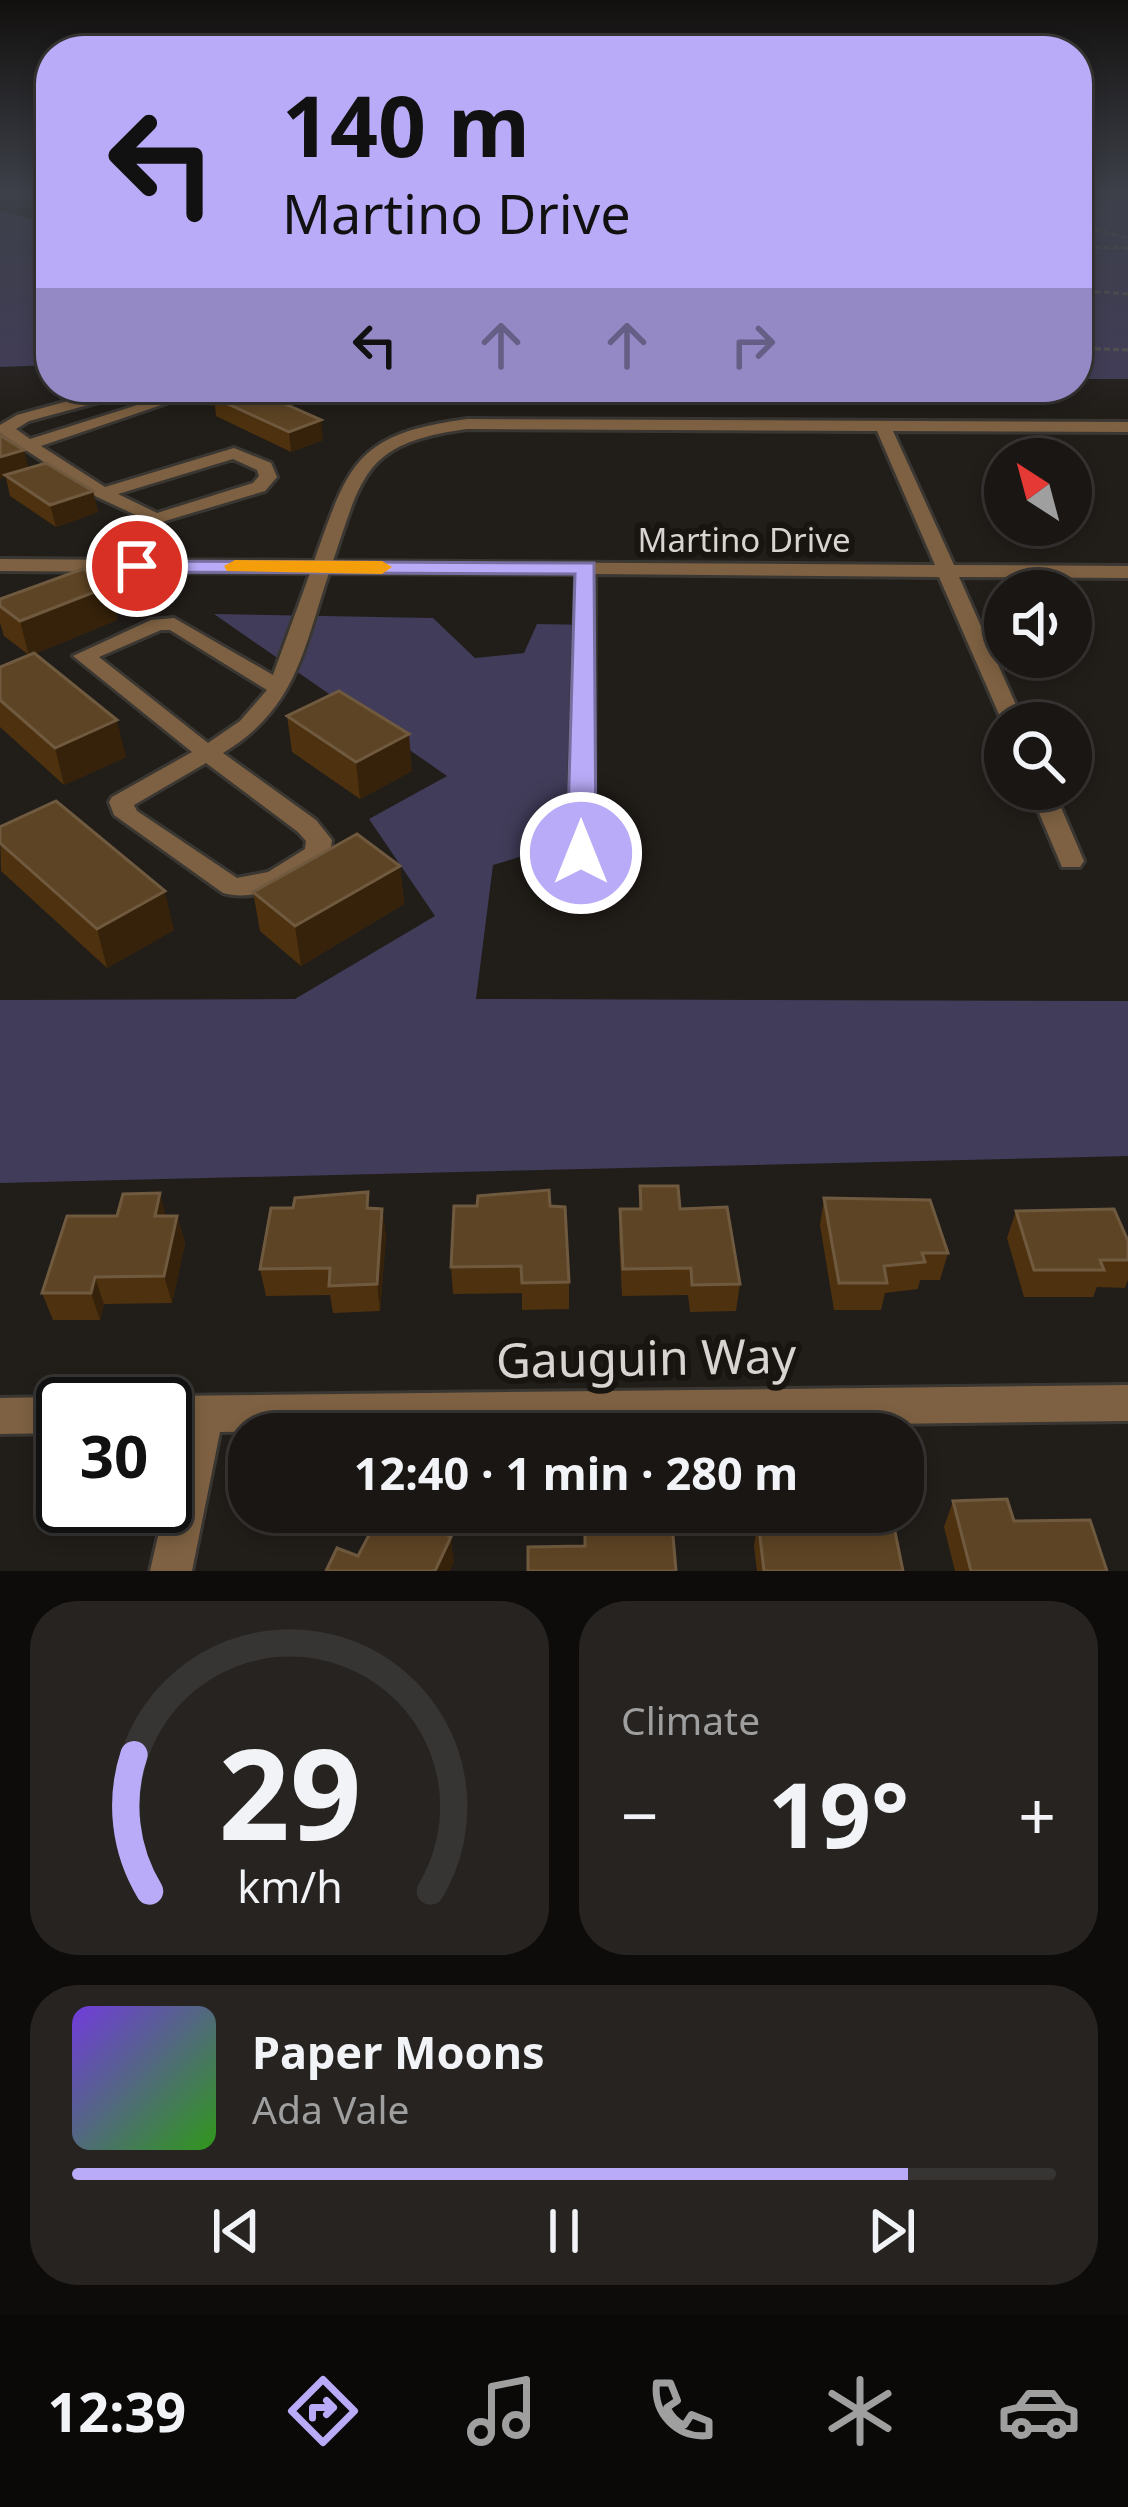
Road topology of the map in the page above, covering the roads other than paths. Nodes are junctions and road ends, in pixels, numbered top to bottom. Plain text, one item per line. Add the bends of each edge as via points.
1 (87, 402) edge
2 (158, 402) edge
3 (883, 425) junction
4 (1128, 427) edge
5 (28, 445) junction
6 (65, 469) junction
7 (44, 476) edge
8 (103, 493) junction
9 (0, 565) edge
10 (320, 567) junction
11 (586, 568) junction
12 (950, 571) junction
13 (1128, 572) edge
14 (279, 688) junction
15 (1004, 702) edge
16 (207, 753) junction
17 (1050, 810) edge
18 (581, 853) dead end
19 (1071, 861) dead end
20 (1128, 1403) edge
21 (192, 1413) edge
22 (36, 1415) edge
23 (0, 1416) edge
24 (174, 1533) edge
25 (171, 1571) edge

1 - 5 street via 8,425
2 - 5 street
3 - 4 street
3 - 10 street via 432,428 365,457
3 - 12 street
5 - 6 street
6 - 7 street
6 - 8 street
8 - 8 street via 154,519 259,488 268,472 234,453
9 - 10 street, Martino Drive
10 - 11 street, Martino Drive
10 - 14 street
11 - 12 street, Martino Drive
11 - 18 street
12 - 13 street, Martino Drive
12 - 15 street
14 - 16 street via 266,712
14 - 16 street via 173,624 84,656
16 - 16 street via 121,802 126,815 232,887 278,879 317,854 319,840 307,826
17 - 19 street
20 - 21 street, Gauguin Way
22 - 23 street
24 - 25 street

